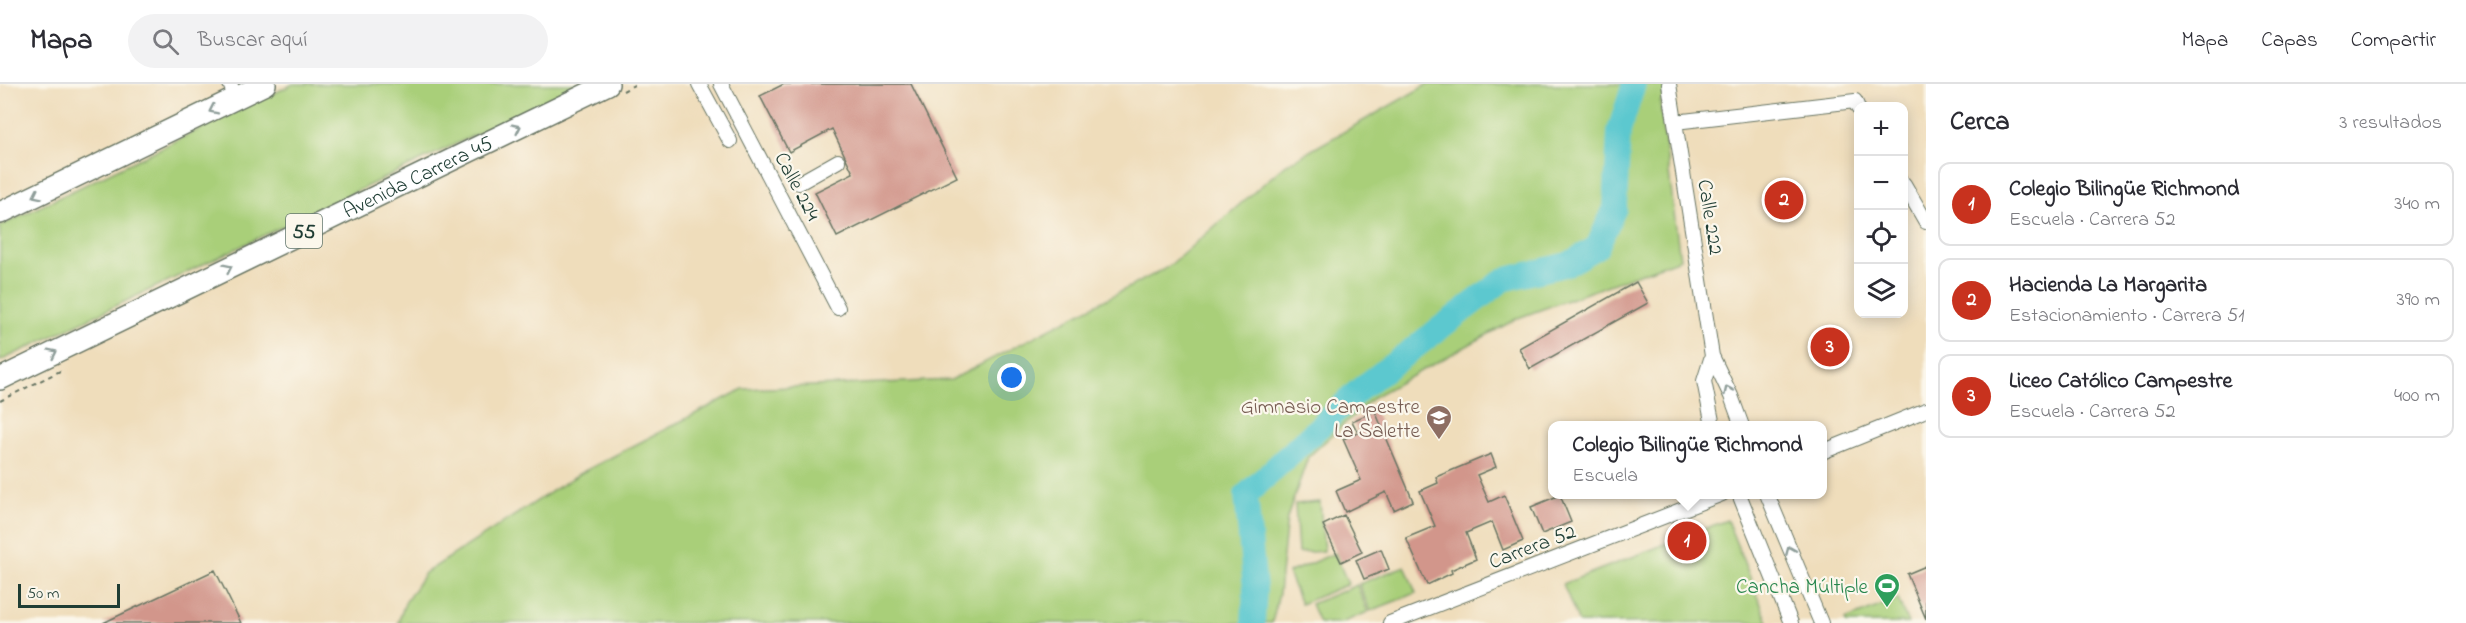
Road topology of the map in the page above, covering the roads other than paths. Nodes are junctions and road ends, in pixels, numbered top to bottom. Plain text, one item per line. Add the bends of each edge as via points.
1 (265, 84) edge
2 (608, 84) edge
3 (699, 84) edge
4 (721, 84) edge
5 (1669, 84) edge
6 (233, 91) edge
7 (1854, 105) edge
8 (1675, 122) junction
9 (730, 141) dead end
10 (838, 161) dead end
11 (800, 183) dead end
12 (1908, 191) edge
13 (0, 213) edge
14 (1926, 222) edge
15 (838, 308) dead end
16 (1712, 356) junction
17 (0, 379) edge
18 (1926, 410) edge
19 (1712, 421) edge
20 (1740, 421) edge
21 (1827, 450) edge
22 (1712, 499) edge
23 (1741, 499) edge
24 (1769, 499) edge
25 (1390, 623) edge
26 (1791, 623) edge
27 (1821, 623) edge

1 - 6 highway
17 -> 2 highway, Avenida Carrera 45 / 55
3 - 9 street
4 - 15 street, Calle 224
5 - 8 street, Calle 222
6 -> 13 highway
7 - 8 street
8 - 16 street, Calle 222
10 - 11 street
12 - 14 street
16 - 19 street, Calle 222 via 1704,381
20 -> 16 street, Calle 222
18 - 21 street
22 - 25 street, Carrera 52
23 - 26 street
27 -> 24 street

